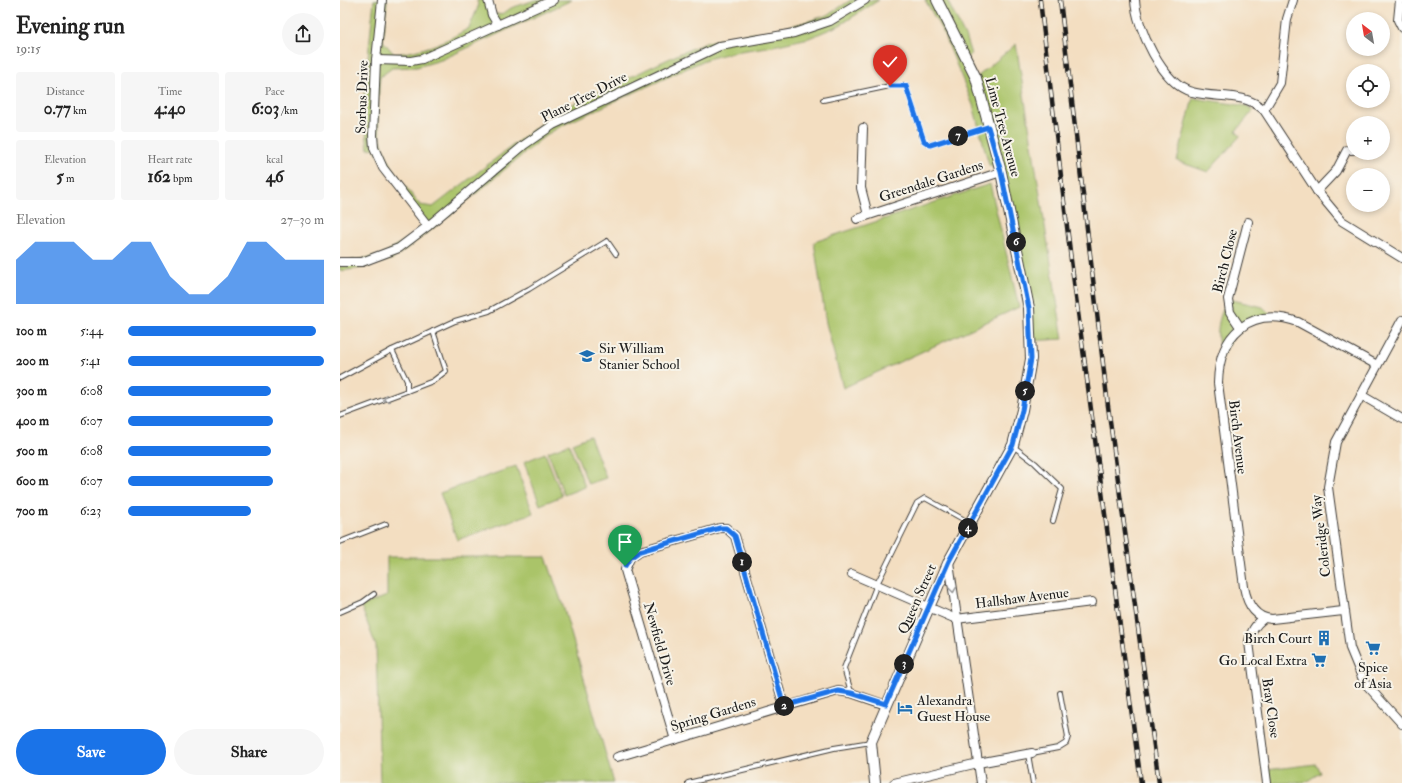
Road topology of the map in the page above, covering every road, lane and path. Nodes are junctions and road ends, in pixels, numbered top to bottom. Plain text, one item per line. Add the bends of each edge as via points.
1 (382, 0) edge
2 (488, 0) edge
3 (553, 0) edge
4 (865, 0) edge
5 (937, 0) edge
6 (1135, 0) edge
7 (1293, 0) edge
8 (1400, 0) edge
9 (498, 25) junction
10 (1402, 28) edge
11 (376, 60) junction
12 (823, 100) dead end
13 (1264, 110) junction
14 (988, 127) junction
15 (863, 128) dead end
16 (1346, 154) edge
17 (1001, 172) junction
18 (1317, 191) junction
19 (868, 215) junction
20 (857, 219) dead end
21 (1248, 222) dead end
22 (428, 226) junction
23 (616, 254) dead end
24 (1402, 258) edge
25 (340, 262) edge
26 (1402, 320) edge
27 (1240, 327) junction
28 (434, 331) junction
29 (392, 350) junction
30 (1377, 365) junction
31 (340, 378) edge
32 (407, 391) junction
33 (1361, 394) junction
34 (340, 416) edge
35 (1402, 419) edge
36 (1013, 445) junction
37 (1053, 521) dead end
38 (970, 523) junction
39 (386, 524) dead end
40 (340, 542) edge
41 (949, 561) junction
42 (852, 574) dead end
43 (877, 584) junction
44 (374, 594) dead end
45 (1092, 602) dead end
46 (929, 607) junction
47 (1343, 611) junction
48 (340, 612) edge
49 (1264, 618) junction
50 (956, 619) junction
51 (851, 693) junction
52 (1060, 693) dead end
53 (886, 704) junction
54 (784, 706) junction
55 (1402, 724) edge
56 (675, 740) junction
57 (871, 742) junction
58 (1030, 754) junction
59 (617, 757) dead end
60 (978, 763) junction
61 (926, 779) edge
62 (688, 783) edge
63 (875, 783) edge
64 (894, 783) edge
65 (981, 783) edge
66 (1032, 783) edge
67 (1267, 783) edge

1 - 11 street, Sorbus Drive
2 - 9 street
3 - 9 street
4 - 22 street, Plane Tree Drive via 830,21 794,33 720,46 553,125 524,145
5 - 14 street, Lime Tree Avenue via 976,78
6 - 13 street via 1135,10 1147,46 1172,80 1190,92 1244,98 1256,102
7 - 13 street via 1287,19 1280,83
8 - 10 street via 1398,20
9 - 11 street via 422,59
11 - 22 street, Sorbus Drive via 374,148 383,168
12 - 14 lane via 890,86 906,86 924,141 930,145
13 - 18 street
14 - 17 street, Lime Tree Avenue
15 - 19 street, Greendale Gardens via 860,188
16 - 18 street via 1336,171
17 - 19 street, Greendale Gardens
17 - 36 street, Lime Tree Avenue via 1029,314 1031,359
18 - 24 street via 1342,221
19 - 20 street, Greendale Gardens
21 - 27 street, Birch Close via 1228,299 1230,312
22 - 25 street, Plane Tree Drive via 399,248 380,256 362,262
23 - 28 lane via 607,241 489,311 454,321
26 - 30 street, Coleridge Way
27 - 30 street via 1268,318 1284,318 1298,322
27 - 49 street, Birch Avenue via 1222,355 1218,383 1244,588 1250,607
28 - 29 lane
28 - 32 lane via 446,371 433,381
29 - 31 lane
29 - 32 lane via 407,381
30 - 33 street, Coleridge Way
32 -> 34 lane
33 - 35 street
33 - 47 street, Coleridge Way via 1336,442 1328,487
36 - 37 lane via 1062,489
36 - 38 street, Lime Tree Avenue
38 - 41 street, Lime Tree Avenue
38 - 43 lane via 925,498 920,500
39 - 40 lane
41 - 46 street, Queen Street
41 -> 50 street
42 - 43 street
43 - 46 street
43 - 51 lane via 844,668
44 - 48 lane
45 - 50 street, Hallshaw Avenue
46 - 50 street
46 - 53 street, Queen Street
47 - 49 street
47 - 55 street, Coleridge Way via 1350,648 1364,682
49 - 67 street, Bray Close via 1256,624 1249,642
50 - 60 street
51 - 53 street, Spring Gardens
51 - 54 street, Spring Gardens via 838,691
52 - 58 lane via 1068,737 1066,743 1058,748
53 - 57 street, Queen Street
54 - 56 street, Spring Gardens
54 - 56 street, Newfield Drive via 735,536 726,528 720,528 640,551 630,558 625,570
56 - 59 street, Spring Gardens
57 - 62 lane via 834,748
57 - 63 street, Queen Street
58 - 60 street
58 - 66 lane
60 - 61 street
60 - 65 street
61 - 64 street

